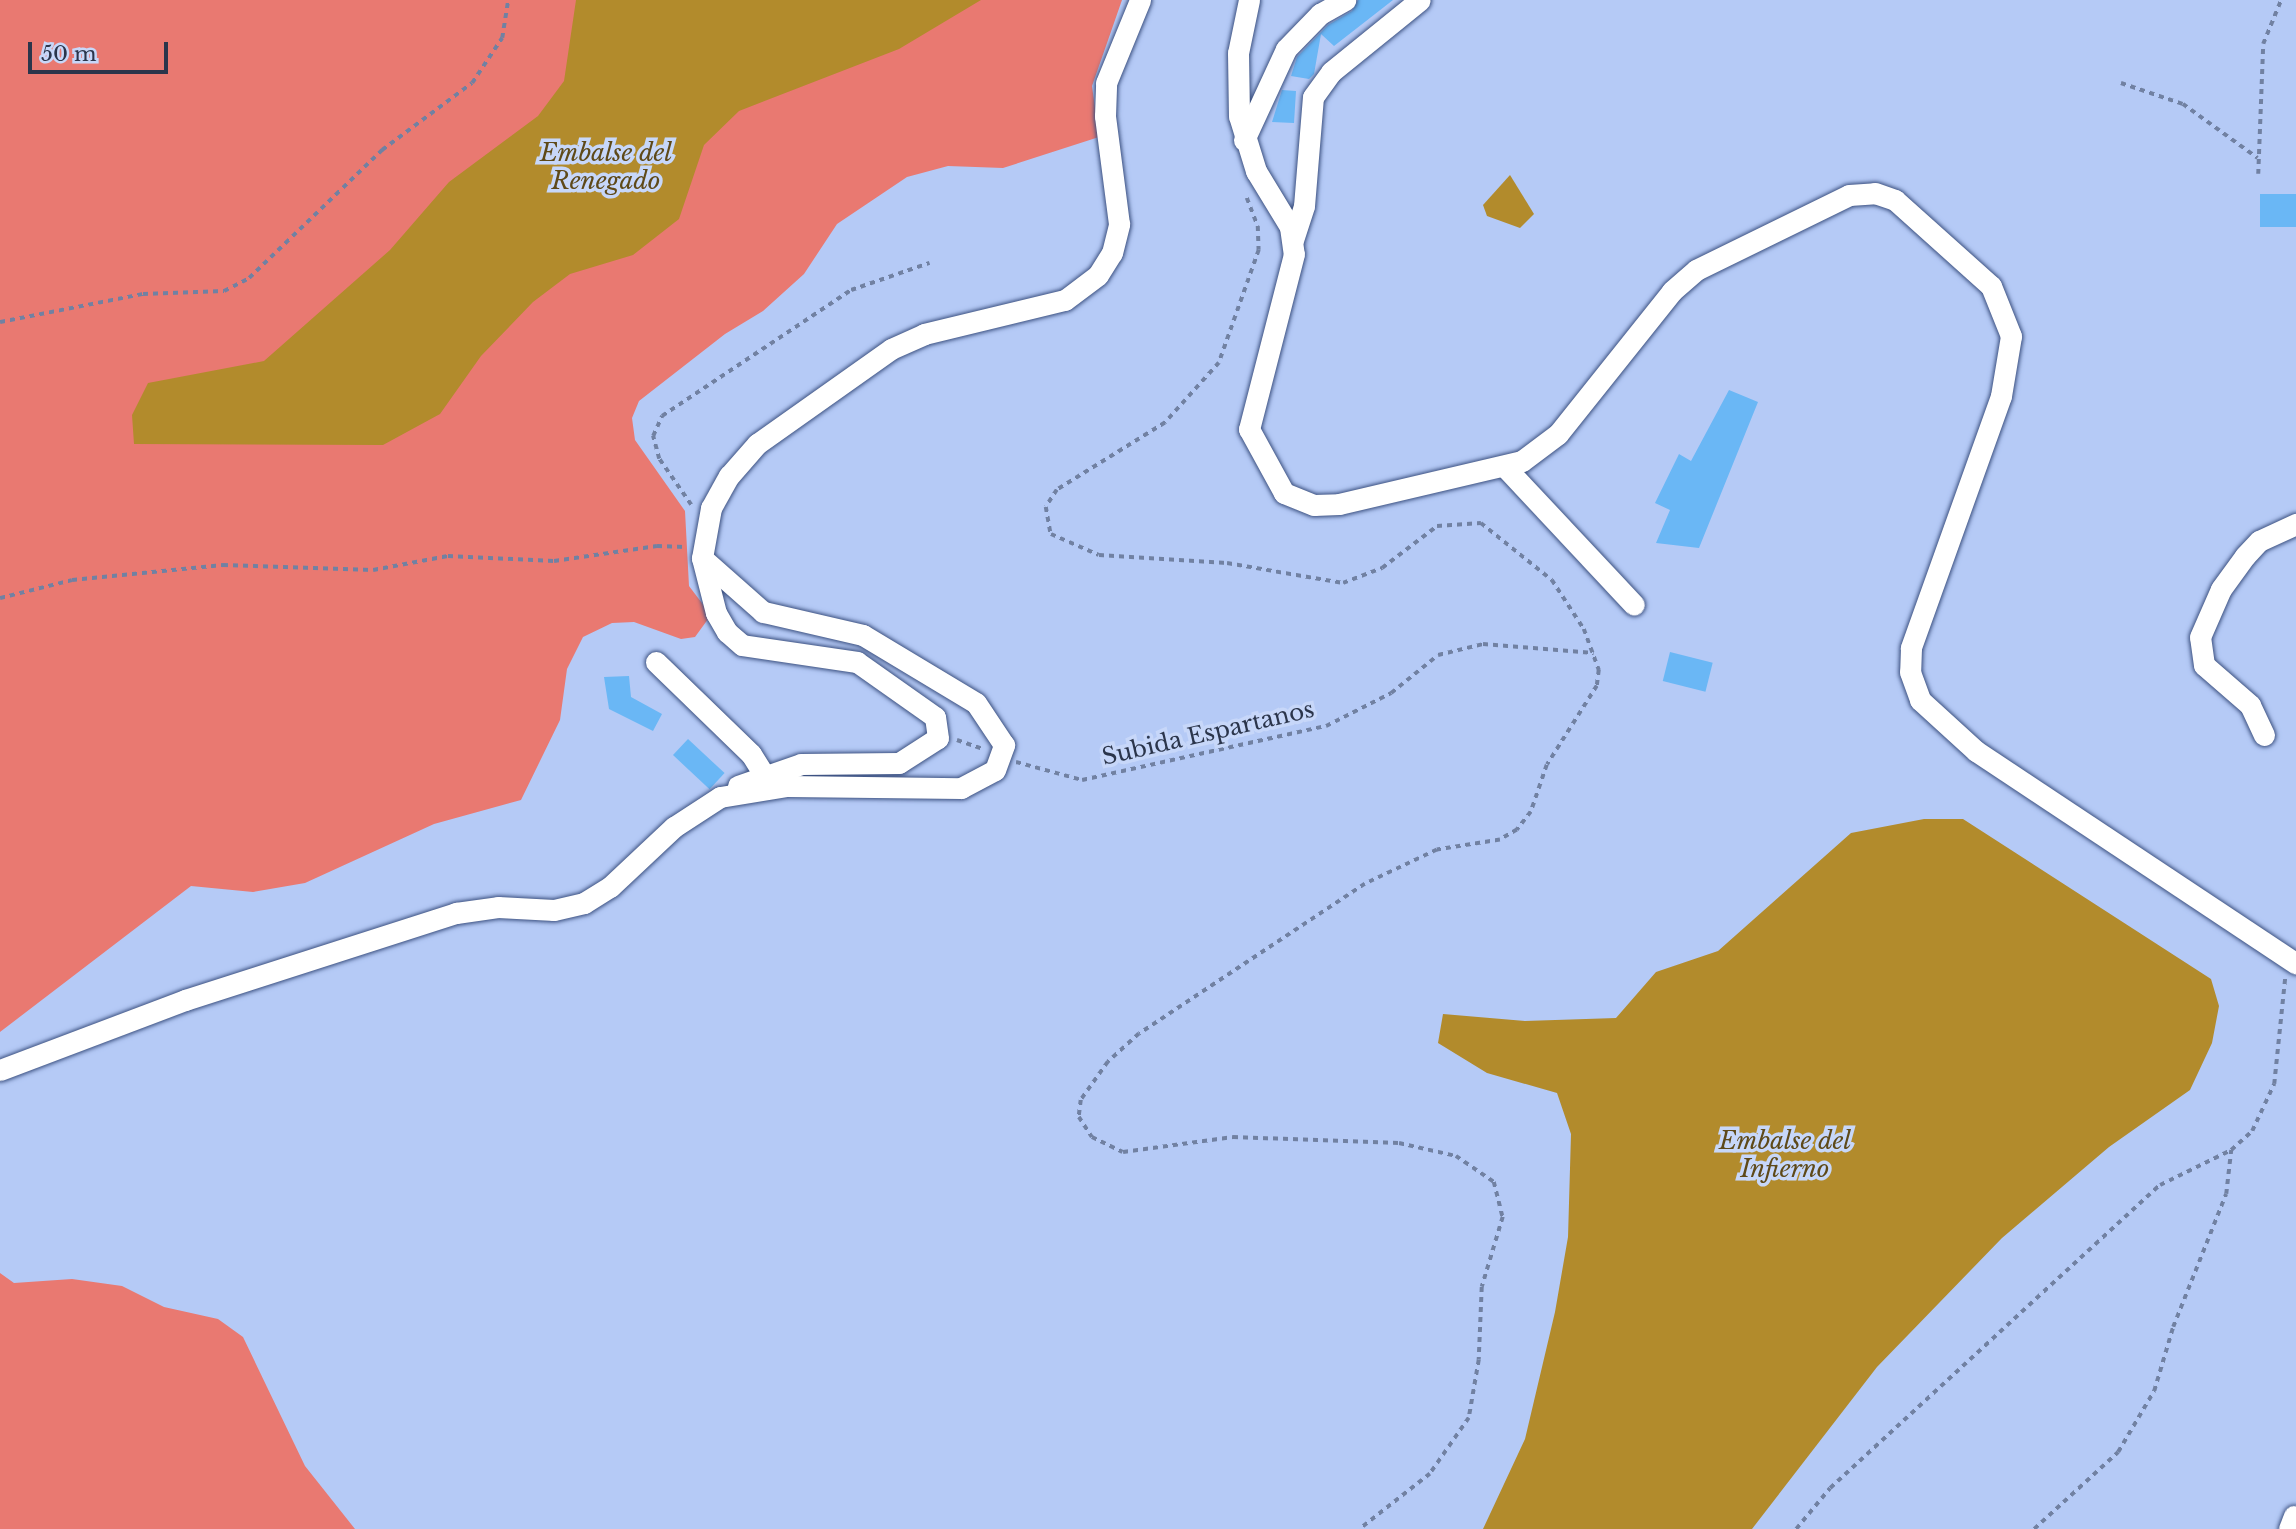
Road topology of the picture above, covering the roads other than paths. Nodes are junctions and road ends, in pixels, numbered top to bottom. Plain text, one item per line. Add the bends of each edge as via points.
1 (1140, 0) edge
2 (1249, 0) edge
3 (1345, 0) edge
4 (1420, 0) edge
5 (1401, 8) edge
6 (1244, 140) junction
7 (1293, 240) junction
8 (1506, 468) junction
9 (2296, 524) edge
10 (702, 558) junction
11 (1634, 605) dead end
12 (656, 662) dead end
13 (2264, 735) dead end
14 (764, 775) junction
15 (720, 797) junction
16 (2291, 961) edge
17 (0, 1070) edge

1 - 10 street via 1106,83 1105,116 1119,216 1117,240 1098,275 1058,302 924,334 891,349 757,443 729,475 711,508
2 - 6 street via 1238,53
3 - 6 street via 1320,14 1286,50
4 - 5 street
5 - 7 street via 1331,72 1313,97 1304,206
6 - 7 street
7 - 8 street via 1293,268 1248,420 1254,447 1284,494 1314,505 1339,504
8 - 11 street
8 - 16 street via 1558,434 1672,291 1696,270 1849,195 1875,193 1905,205 1991,286 2006,312 2011,348 2001,396 1911,648 1910,672 1920,700 1976,751
9 - 13 street via 2259,541 2245,556 2221,589 2200,637 2204,664 2250,705
10 - 14 street via 716,612 742,645 857,663 904,691 936,718 940,734 920,755 899,763 802,764
10 - 15 street via 763,612 863,635 964,694 996,727 1002,756 989,776 961,788 787,786
12 - 14 street via 751,754
14 - 15 street
15 - 17 street via 674,827 610,887 584,903 554,910 486,908 438,918 185,1000

